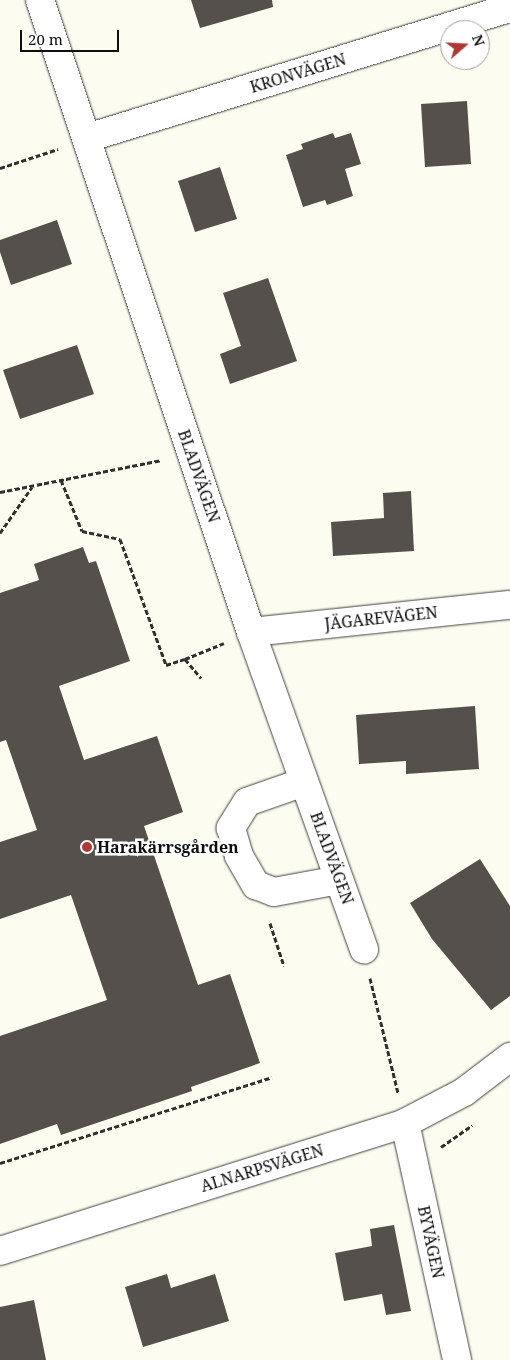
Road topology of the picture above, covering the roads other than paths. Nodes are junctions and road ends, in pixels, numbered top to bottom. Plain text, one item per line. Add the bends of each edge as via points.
1 (40, 0) edge
2 (510, 8) edge
3 (87, 138) junction
4 (510, 605) edge
5 (252, 632) junction
6 (304, 782) junction
7 (339, 880) junction
8 (364, 949) road end
9 (510, 1057) edge
10 (405, 1123) junction
11 (0, 1250) edge
12 (457, 1360) edge

1 - 3 street, BLADVÄGEN
2 - 3 street, KRONVÄGEN
3 - 5 street, BLADVÄGEN
4 - 5 street, JÄGAREVÄGEN
5 - 6 street, BLADVÄGEN
6 - 7 street, BLADVÄGEN
6 - 7 street via 247,802 231,828 239,856 256,886 274,892
7 - 8 street, BLADVÄGEN
9 - 10 street, ALNARPSVÄGEN via 464,1092
10 - 11 street, ALNARPSVÄGEN
10 - 12 street, BYVÄGEN

